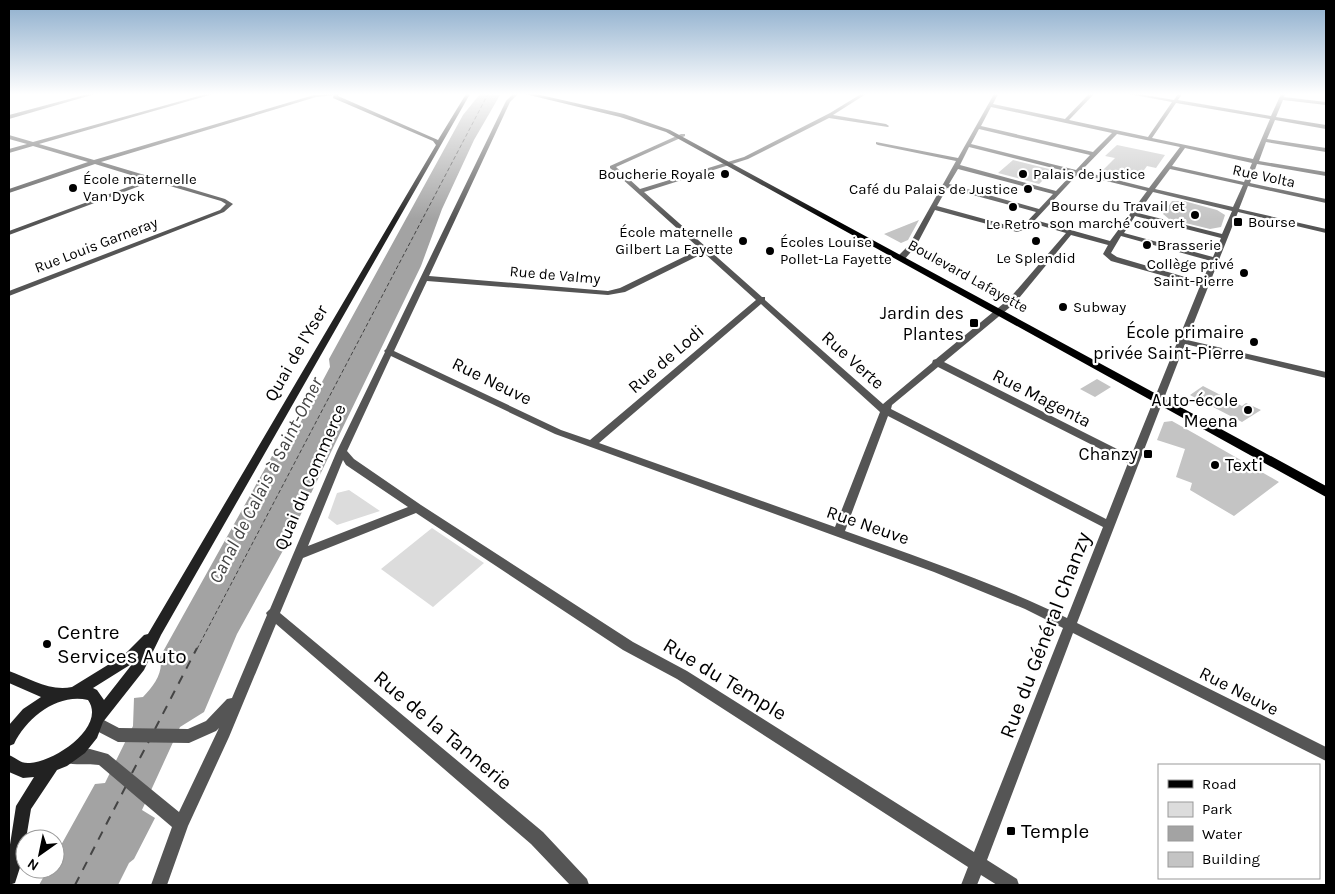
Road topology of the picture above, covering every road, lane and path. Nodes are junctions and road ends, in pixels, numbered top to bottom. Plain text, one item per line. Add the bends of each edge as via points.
1 (63, 136) edge
2 (183, 136) edge
3 (426, 136) edge
4 (443, 136) edge
5 (491, 136) edge
6 (681, 136) joint
7 (788, 136) edge
8 (972, 136) edge
9 (1015, 136) edge
10 (1112, 136) edge
11 (1134, 136) edge
12 (1151, 136) edge
13 (1266, 136) edge
14 (9, 137) edge
15 (1149, 139) junction
16 (1264, 140) junction
17 (878, 143) dead end
18 (34, 144) junction
19 (438, 144) junction
20 (967, 145) junction
21 (1184, 146) junction
22 (1326, 150) edge
23 (9, 151) edge
24 (1094, 154) junction
25 (95, 162) junction
26 (1255, 162) junction
27 (732, 163) junction
28 (957, 163) junction
29 (1168, 167) junction
30 (1077, 172) junction
31 (1326, 174) edge
32 (154, 179) junction
33 (945, 185) junction
34 (1245, 185) junction
35 (1151, 190) junction
36 (9, 191) edge
37 (640, 191) junction
38 (1057, 193) junction
39 (1326, 201) edge
40 (933, 207) junction
41 (1040, 211) junction
42 (1236, 211) junction
43 (1134, 214) junction
44 (1031, 221) junction
45 (1326, 231) edge
46 (1070, 232) junction
47 (9, 233) edge
48 (1120, 234) junction
49 (1225, 237) junction
50 (1112, 244) junction
51 (706, 249) junction
52 (904, 256) junction
53 (1216, 260) junction
54 (423, 278) junction
55 (1205, 285) junction
56 (9, 294) edge
57 (762, 299) junction
58 (1001, 309) junction
59 (1182, 341) junction
60 (388, 351) junction
61 (936, 362) junction
62 (1326, 376) edge
63 (1160, 396) junction
64 (884, 410) junction
65 (592, 444) junction
66 (342, 451) junction
67 (1134, 462) junction
68 (1326, 482) edge
69 (1326, 492) edge
70 (417, 508) junction
71 (1109, 525) junction
72 (838, 534) junction
73 (298, 555) junction
74 (272, 612) junction
75 (1070, 626) junction
76 (156, 631) junction
77 (9, 677) edge
78 (239, 693) junction
79 (68, 694) junction
80 (99, 720) junction
81 (9, 739) edge
82 (1326, 754) edge
83 (69, 757) junction
84 (9, 763) edge
85 (51, 766) junction
86 (181, 824) junction
87 (977, 863) junction
88 (9, 877) edge
89 (163, 883) edge
90 (582, 885) edge
91 (969, 885) edge
92 (1011, 885) edge

1 - 18 street
2 - 25 street
3 - 19 street via 437,140
4 - 19 street, Quai de l'Yser
5 - 54 street, Quai du Commerce
6 - 27 main road, Boulevard Lafayette
6 - 37 street, Rue Verte via 612,167
7 - 27 street
8 - 20 street
9 - 24 street
10 - 24 street
11 - 15 street
12 - 15 street
13 - 16 street, Rue du Général Chanzy
14 - 18 street
15 - 21 street
16 - 22 street
16 - 26 street, Rue du Général Chanzy
17 - 28 street
18 - 23 street
18 - 25 street
19 - 76 street, Quai de l'Yser
20 - 28 street
20 - 30 street
21 - 26 street
21 - 29 street
24 - 30 street
25 - 32 street
25 - 36 street
26 - 31 street
26 - 34 street, Rue du Général Chanzy
27 - 37 street
27 - 52 main road, Boulevard Lafayette
28 - 33 street
28 - 38 street
29 - 34 street, Rue Volta
29 - 35 street
30 - 35 street
30 - 38 street
32 - 47 street
32 - 56 street, Rue Louis Garneray via 229,202 230,206
33 - 40 street
33 - 41 street
34 - 39 street, Rue Volta
34 - 42 street, Rue du Général Chanzy
35 - 42 street
35 - 43 street
37 - 51 street, Rue Verte
38 - 41 street
40 - 44 street via 1013,229 1024,228
40 - 52 street
41 - 44 street
42 - 45 street
42 - 49 street, Rue du Général Chanzy
43 - 48 street
43 - 49 street
44 - 46 street
46 - 50 street
46 - 58 street via 1015,298
48 - 50 street
48 - 53 street
49 - 53 street, Rue du Général Chanzy
50 - 55 street via 1107,254 1114,259
51 - 54 street, Rue de Valmy via 622,290 608,293
51 - 57 street, Rue Verte
52 - 58 main road, Boulevard Lafayette
53 - 55 street, Rue du Général Chanzy
54 - 60 street, Quai du Commerce
55 - 59 street, Rue du Général Chanzy
57 - 64 street, Rue Verte
57 - 65 street, Rue de Lodi
58 - 61 street
58 - 63 main road, Boulevard Lafayette
59 - 62 street
59 - 63 street, Rue du Général Chanzy
60 - 65 street, Rue Neuve via 527,418
60 - 66 street, Quai du Commerce
61 - 64 street
61 - 67 street, Rue Magenta
63 - 67 street, Rue du Général Chanzy
63 - 68 main road, Boulevard Lafayette
63 - 69 main road, Boulevard Lafayette
64 - 71 street, Rue Verte
64 - 72 street
65 - 72 street, Rue Neuve
66 - 70 street, Rue du Temple via 350,462
66 - 73 street, Quai du Commerce
67 - 71 street, Rue du Général Chanzy
70 - 73 street
70 - 87 street, Rue du Temple via 628,646 682,675
71 - 75 street, Rue du Général Chanzy
72 - 75 street, Rue Neuve via 959,577 1029,605
73 - 74 street, Quai du Commerce
74 - 78 street, Quai du Commerce
74 - 90 street, Rue de la Tannerie via 536,838
75 - 82 street, Rue Neuve
75 - 87 street, Rue du Général Chanzy
76 - 79 street, Quai de l'Yser via 128,659
76 - 80 street, Quai de l'Yser via 139,666
77 - 79 street via 42,691
78 - 80 street via 211,726 197,734 126,736 112,733
78 - 86 street, Quai du Commerce
79 - 80 street via 83,693 94,697 100,705
79 - 81 street, Quai de l'Yser via 46,702 30,713 16,726
80 - 83 street, Quai de l'Yser via 89,738
83 - 85 street, Quai de l'Yser
83 - 86 street via 90,756 108,762
84 - 85 street via 19,770 28,771
85 - 88 street via 24,806
86 - 89 street, Quai du Commerce
87 - 91 street, Rue du Général Chanzy
87 - 92 street, Rue du Temple

